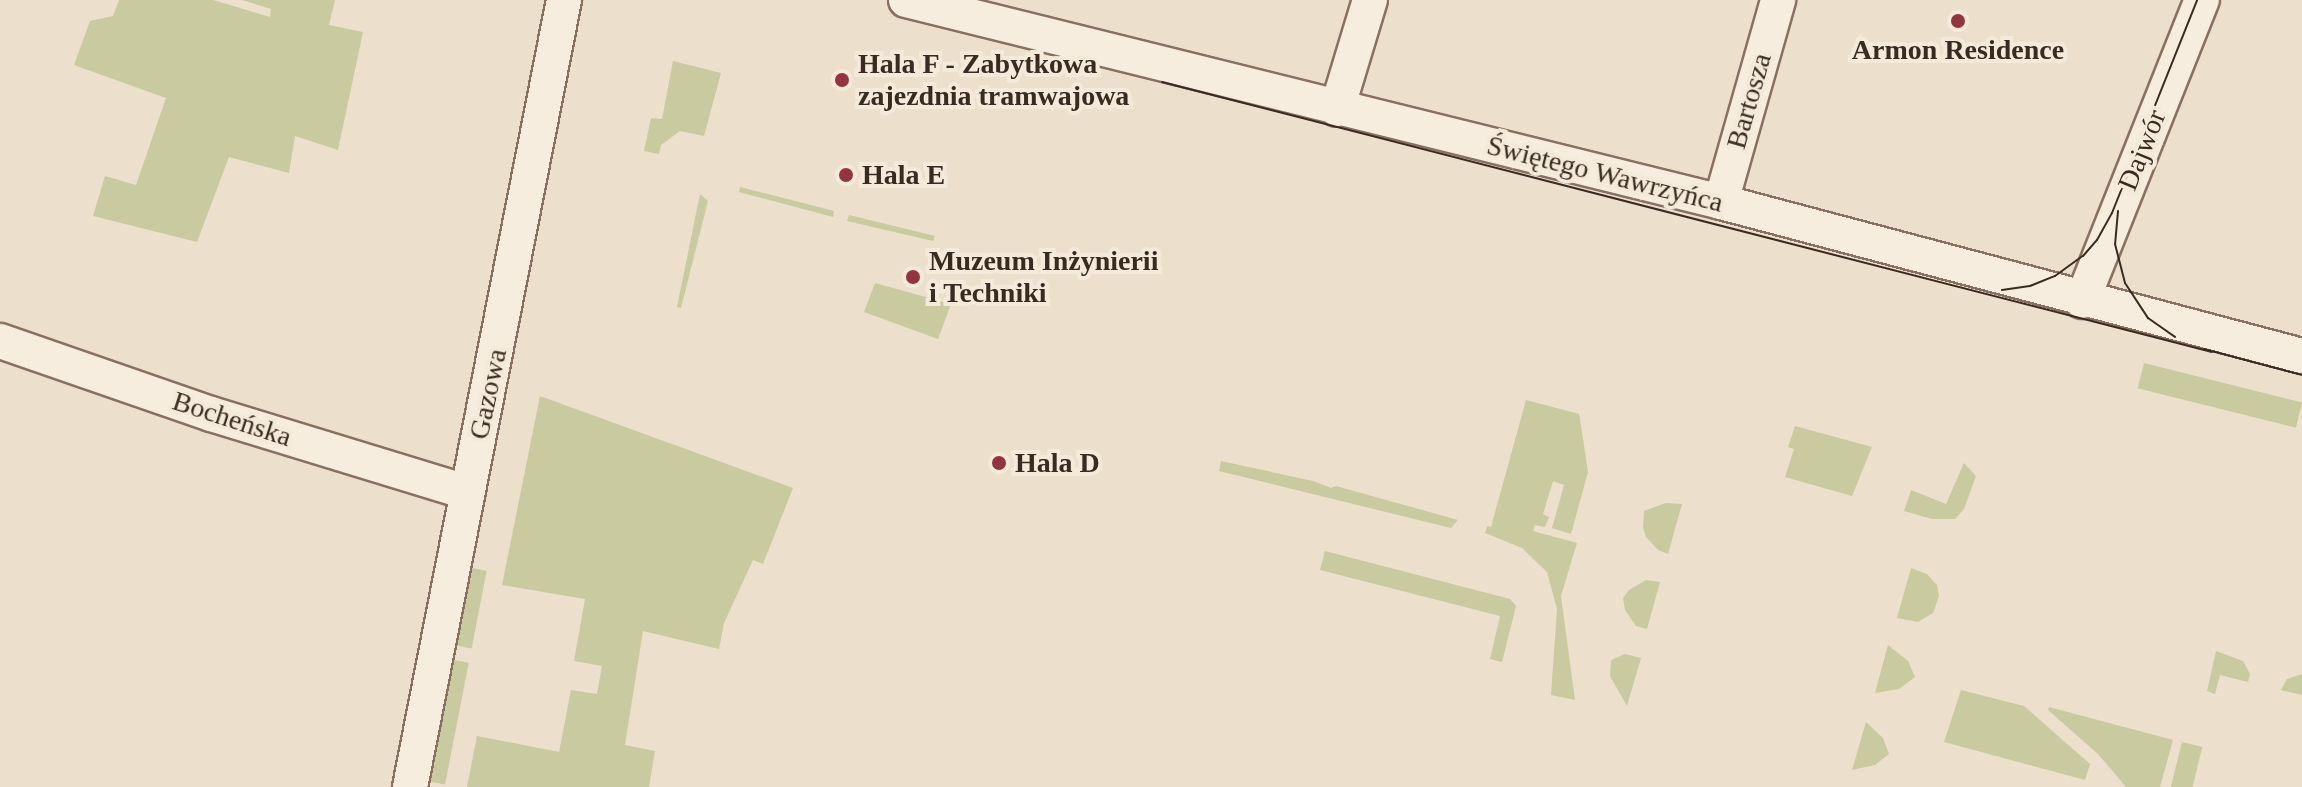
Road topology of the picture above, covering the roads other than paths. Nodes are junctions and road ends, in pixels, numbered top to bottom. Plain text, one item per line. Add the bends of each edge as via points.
1 (564, 0) edge
2 (906, 0) edge
3 (1370, 0) edge
4 (1778, 0) edge
5 (2202, 0) edge
6 (1337, 109) junction
7 (1721, 202) junction
8 (2082, 301) junction
9 (0, 341) edge
10 (2302, 356) edge
11 (466, 492) junction
12 (410, 787) edge

1 - 11 street, Gazowa
2 - 6 street, Świętego Wawrzyńca
3 - 6 street
4 - 7 street, Bartosza
5 - 8 street, Dajwór
6 - 7 street, Świętego Wawrzyńca
7 - 8 street, Świętego Wawrzyńca
8 - 10 street, Świętego Wawrzyńca
9 - 11 street, Bocheńska via 211,414
11 - 12 street, Gazowa

